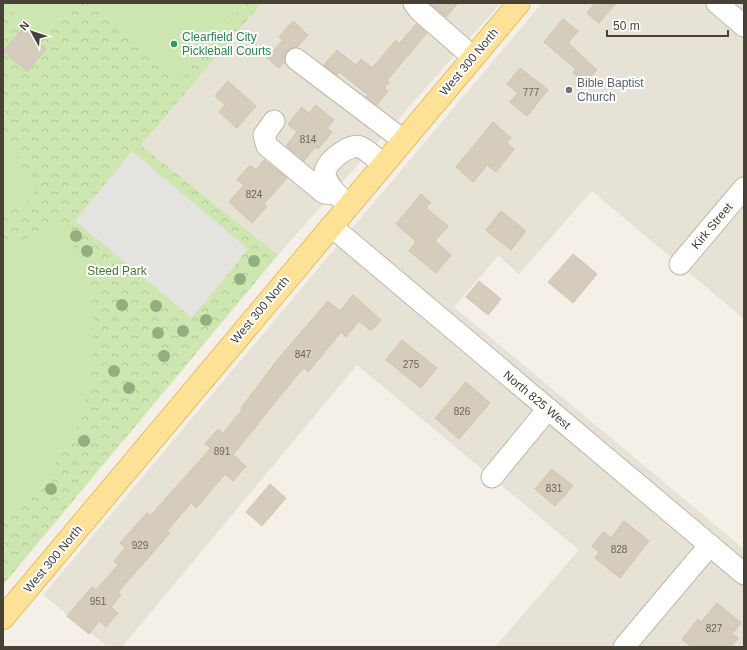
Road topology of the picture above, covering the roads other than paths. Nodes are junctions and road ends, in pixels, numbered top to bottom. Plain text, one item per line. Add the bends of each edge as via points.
1 (414, 3) edge
2 (519, 3) edge
3 (716, 3) edge
4 (744, 26) edge
5 (473, 57) junction
6 (296, 58) dead end
7 (274, 121) dead end
8 (403, 140) junction
9 (383, 164) junction
10 (744, 188) edge
11 (342, 200) junction
12 (331, 226) junction
13 (680, 264) dead end
14 (548, 409) junction
15 (492, 477) dead end
16 (710, 545) junction
17 (744, 574) edge
18 (3, 618) edge
19 (624, 647) edge

1 - 5 street
2 - 5 main road, West 300 North
3 - 4 street
5 - 8 main road, West 300 North
6 - 8 street
7 - 11 street via 264,135 267,146 324,193
8 - 9 main road, West 300 North
9 - 11 main road, West 300 North
9 - 11 street via 360,147 349,147 325,172
10 - 13 street, Kirk Street
11 - 12 main road, West 300 North
12 - 14 street, North 825 West
12 - 18 main road, West 300 North
14 - 15 street
14 - 16 street, North 825 West
16 - 17 street, North 825 West
16 - 19 street

